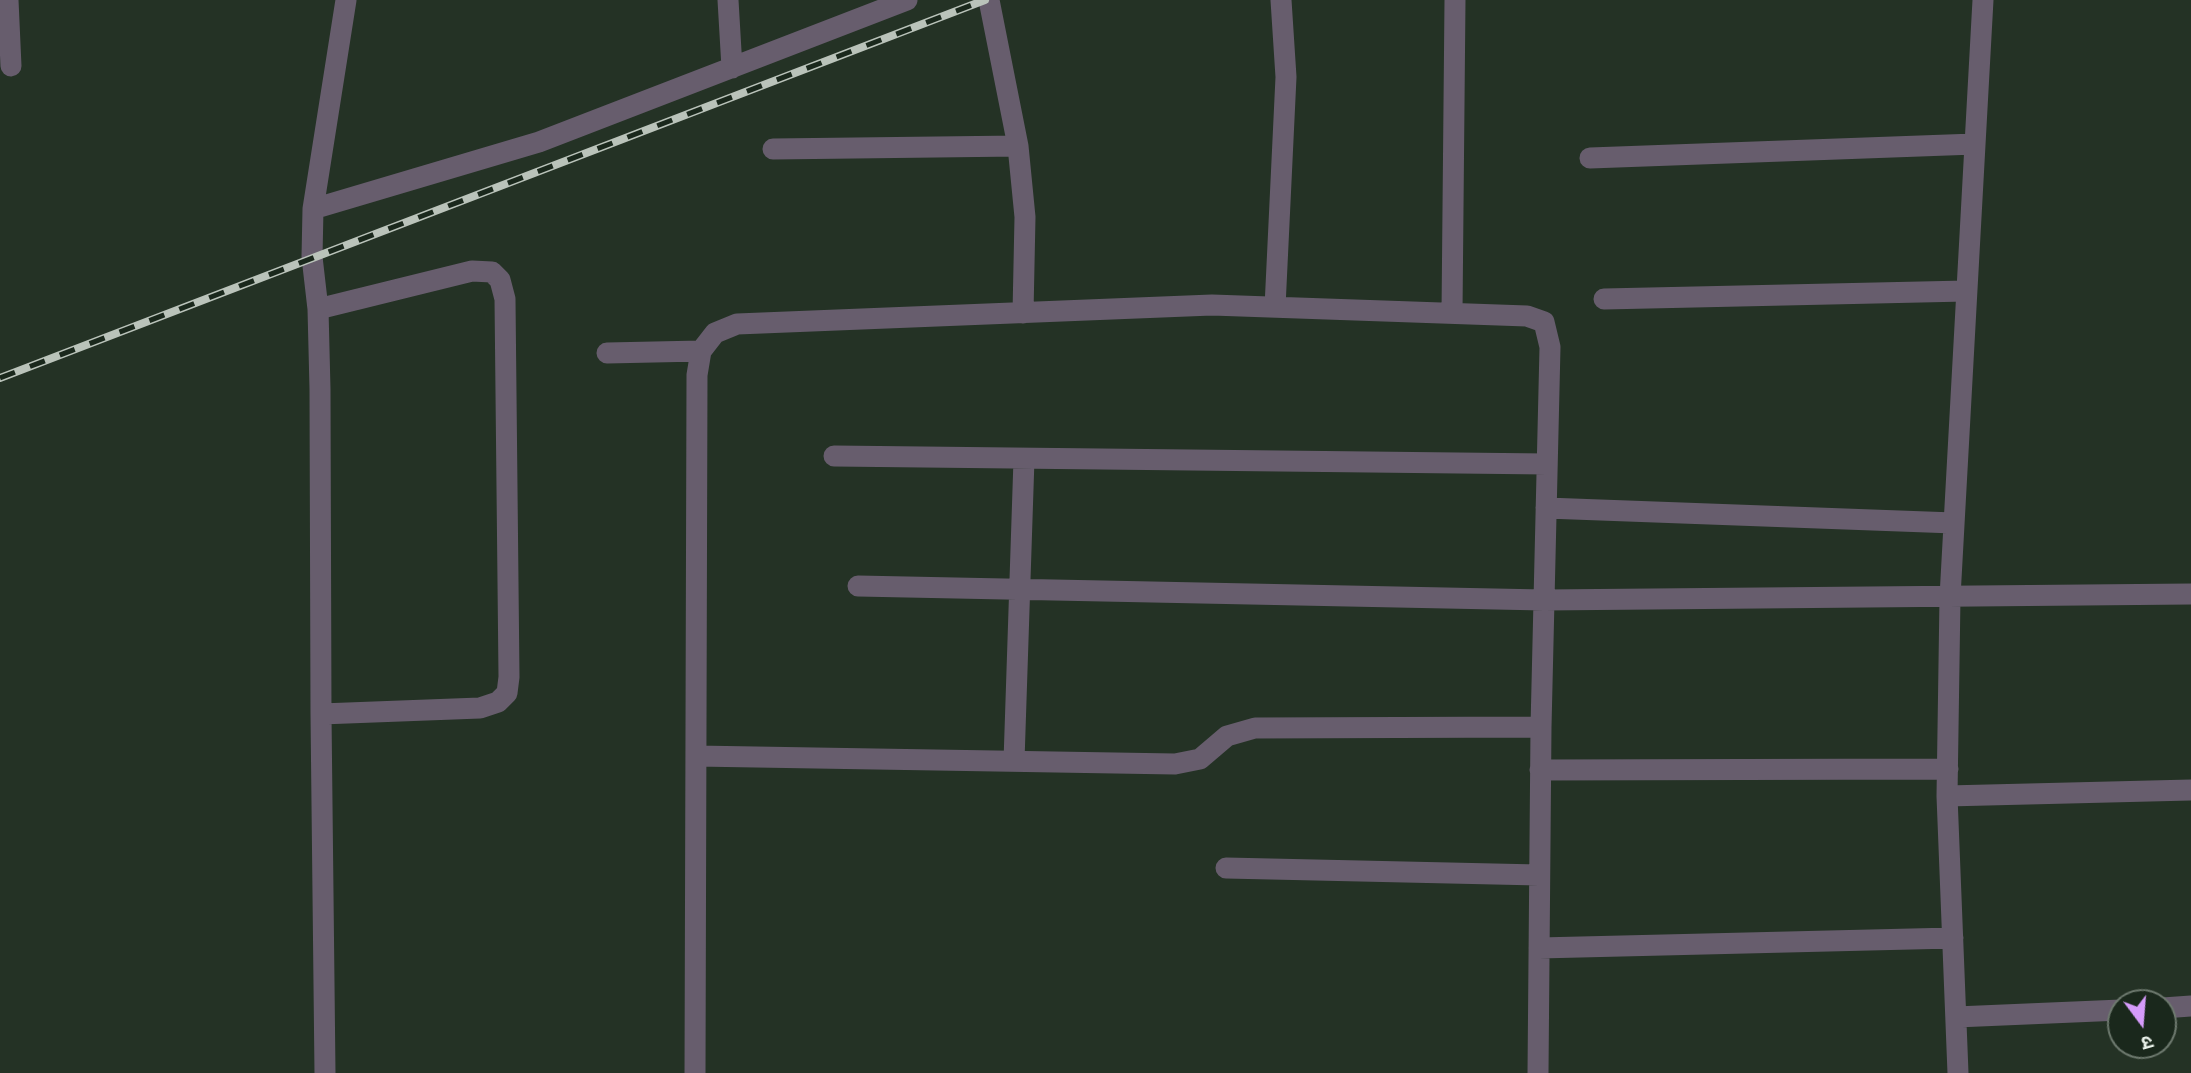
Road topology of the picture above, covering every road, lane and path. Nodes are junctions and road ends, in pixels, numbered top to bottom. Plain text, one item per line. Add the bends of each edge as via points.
1 (8, 0) edge
2 (346, 0) edge
3 (728, 0) edge
4 (906, 0) edge
5 (989, 0) edge
6 (1281, 0) edge
7 (1455, 0) edge
8 (1983, 0) edge
9 (11, 66) dead end
10 (732, 68) junction
11 (1975, 144) junction
12 (1018, 145) junction
13 (773, 149) dead end
14 (1590, 158) dead end
15 (313, 209) junction
16 (1966, 291) junction
17 (1604, 299) dead end
18 (1275, 307) junction
19 (317, 309) junction
20 (1023, 313) junction
21 (1451, 313) junction
22 (701, 351) junction
23 (607, 353) dead end
24 (834, 456) dead end
25 (1024, 459) junction
26 (1547, 464) junction
27 (1546, 508) junction
28 (1954, 523) junction
29 (858, 586) dead end
30 (1020, 590) junction
31 (2191, 594) edge
32 (1950, 597) junction
33 (1544, 600) junction
34 (321, 715) junction
35 (1541, 727) junction
36 (696, 756) junction
37 (1014, 761) junction
38 (1948, 769) junction
39 (1540, 770) junction
40 (2191, 790) edge
41 (1947, 796) junction
42 (1226, 868) dead end
43 (1539, 875) junction
44 (1953, 938) junction
45 (1539, 948) junction
46 (2107, 1011) edge
47 (1956, 1017) junction
48 (326, 1073) edge
49 (695, 1073) edge
50 (1538, 1073) edge
51 (1958, 1073) edge

1 - 9 street
2 - 15 street
3 - 10 street
4 - 10 street
5 - 12 street
6 - 18 street via 1286,77
7 - 21 street
8 - 11 street
10 - 15 street via 539,142
11 - 14 street
11 - 16 street
12 - 13 street
12 - 20 street via 1025,217
15 - 19 street
16 - 17 street
16 - 28 street
18 - 20 street
18 - 21 street
19 - 34 street
19 - 34 street via 472,271 492,272 500,280 505,299 506,693 498,702 480,708
20 - 22 street via 737,324 715,333
21 - 26 street via 1527,316 1544,322 1550,347
22 - 23 street
22 - 36 street via 697,375
24 - 25 street
25 - 26 street
25 - 30 street
26 - 27 street
27 - 28 street
27 - 33 street
28 - 32 street
29 - 30 street
30 - 33 street
30 - 37 street
31 - 32 street
32 - 33 street
32 - 38 street
33 - 35 street
34 - 48 street
35 - 37 street via 1255,728 1227,736 1190,762
35 - 39 street
36 - 37 street
36 - 49 street
38 - 39 street
38 - 41 street
39 - 43 street
40 - 41 street
41 - 44 street
42 - 43 street
43 - 45 street
44 - 45 street
44 - 47 street
45 - 50 street
46 - 47 street
47 - 51 street

